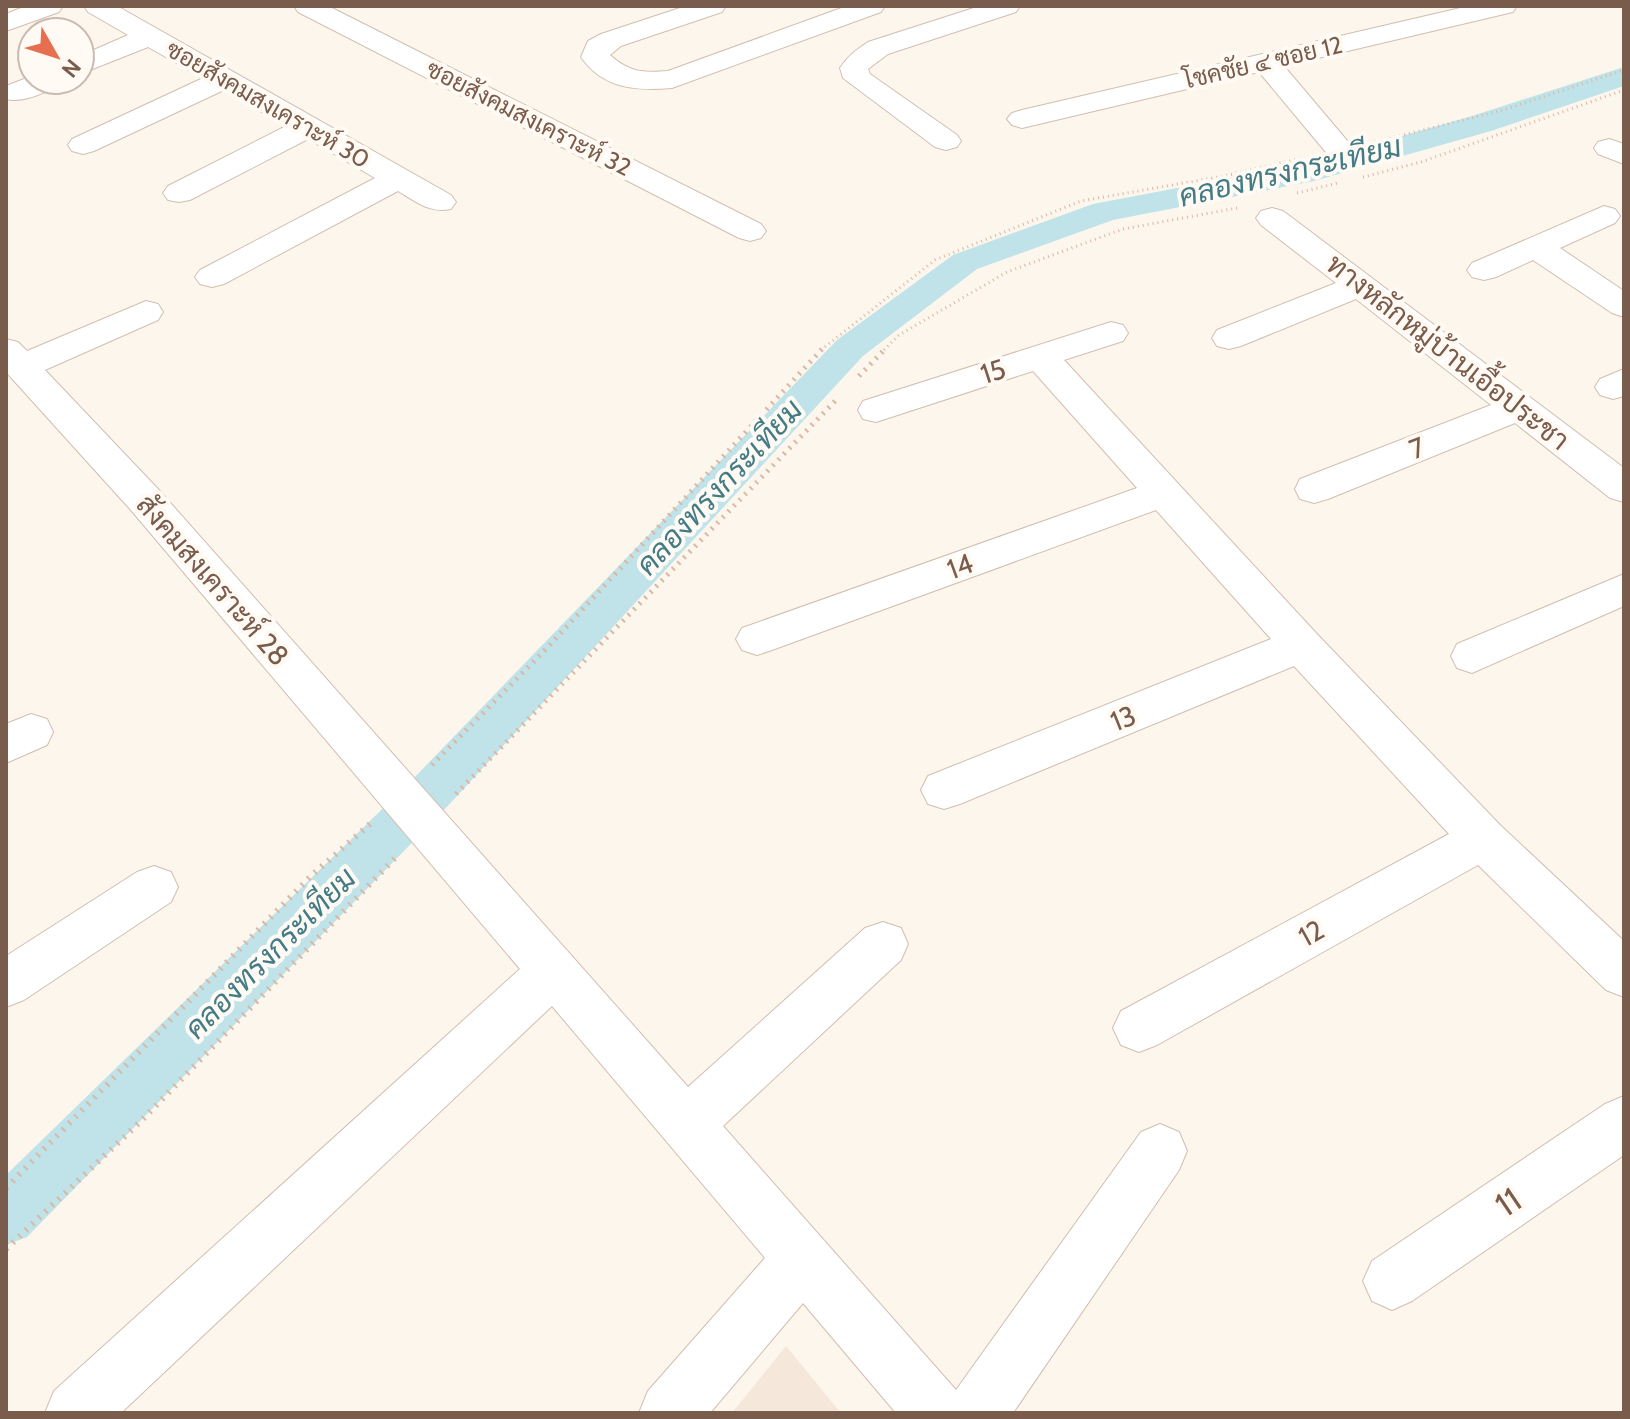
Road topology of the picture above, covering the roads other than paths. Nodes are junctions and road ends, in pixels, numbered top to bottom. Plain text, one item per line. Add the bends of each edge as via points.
1 (50, 6) edge
2 (97, 6) edge
3 (307, 6) edge
4 (713, 6) edge
5 (872, 6) edge
6 (1007, 6) edge
7 (1504, 6) edge
8 (6, 23) edge
9 (150, 36) junction
10 (96, 59) edge
11 (1265, 61) junction
12 (225, 79) junction
13 (1022, 119) dead end
14 (310, 126) junction
15 (946, 141) dead end
16 (83, 145) dead end
17 (1340, 150) road end
18 (396, 179) junction
19 (179, 193) dead end
20 (440, 202) dead end
21 (1604, 216) dead end
22 (1272, 218) dead end
23 (750, 231) dead end
24 (1536, 247) junction
25 (1484, 270) dead end
26 (212, 277) dead end
27 (1362, 285) junction
28 (1624, 306) edge
29 (146, 312) dead end
30 (1111, 333) dead end
31 (1229, 338) dead end
32 (1040, 356) junction
33 (14, 359) edge
34 (1520, 407) junction
35 (876, 410) dead end
36 (1624, 488) edge
37 (1314, 489) dead end
38 (1163, 493) junction
39 (1624, 589) edge
40 (757, 639) dead end
41 (1301, 645) junction
42 (1472, 656) dead end
43 (944, 790) dead end
44 (1483, 839) junction
45 (154, 887) dead end
46 (883, 944) dead end
47 (554, 971) junction
48 (1624, 974) edge
49 (6, 984) edge
50 (1139, 1028) dead end
51 (1624, 1123) edge
52 (685, 1125) junction
53 (1160, 1151) dead end
54 (801, 1260) junction
55 (1392, 1281) dead end
56 (76, 1413) edge
57 (670, 1413) edge
58 (936, 1413) edge
59 (977, 1413) edge

1 - 8 street
2 - 9 street, ซอยสังคมสงเคราะห์ 30
3 - 23 street, ซอยสังคมสงเคราะห์ 32
4 - 5 street via 611,40 598,47 595,57 613,73 636,82 672,79
6 - 15 street via 878,48 854,68 857,78
7 - 11 street, โชคชัย ๔ ซอย 12
9 - 10 street
9 - 12 street, ซอยสังคมสงเคราะห์ 30
11 - 13 street, โชคชัย ๔ ซอย 12
11 - 17 street
12 - 14 street, ซอยสังคมสงเคราะห์ 30
12 - 16 street
14 - 18 street, ซอยสังคมสงเคราะห์ 30
14 - 19 street
18 - 20 street, ซอยสังคมสงเคราะห์ 30
18 - 26 street
21 - 24 street
22 - 27 street, ทางหลักหมู่บ้านเอื้อประชา
24 - 25 street
24 - 28 street
27 - 31 street
27 - 34 street, ทางหลักหมู่บ้านเอื้อประชา
29 - 33 street
30 - 32 street, 15
32 - 35 street, 15
32 - 38 street
33 - 47 street, สังคมสงเคราะห์ 28 via 144,499
34 - 36 street, ทางหลักหมู่บ้านเอื้อประชา
34 - 37 street, 7
38 - 40 street, 14
38 - 41 street
39 - 42 street
41 - 43 street, 13
41 - 44 street
44 - 48 street
44 - 50 street, 12
45 - 49 street
46 - 52 street
47 - 52 street, สังคมสงเคราะห์ 28
47 - 56 street
51 - 55 street, 11
52 - 54 street, สังคมสงเคราะห์ 28
53 - 59 street
54 - 57 street
54 - 58 street, สังคมสงเคราะห์ 28

